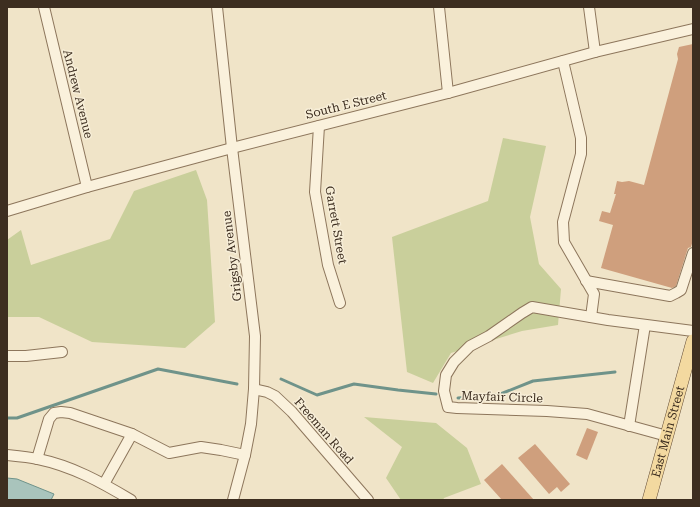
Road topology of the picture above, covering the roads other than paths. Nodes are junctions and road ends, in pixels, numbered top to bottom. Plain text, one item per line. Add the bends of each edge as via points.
1 (44, 7) edge
2 (217, 7) edge
3 (440, 7) edge
4 (589, 7) edge
5 (693, 29) edge
6 (595, 52) junction
7 (563, 61) junction
8 (448, 93) junction
9 (319, 126) junction
10 (232, 148) junction
11 (87, 187) junction
12 (7, 211) edge
13 (693, 253) edge
14 (586, 281) junction
15 (340, 303) dead end
16 (591, 317) junction
17 (645, 325) junction
18 (693, 331) edge
19 (693, 341) edge
20 (62, 352) dead end
21 (7, 356) edge
22 (254, 389) junction
23 (629, 426) junction
24 (132, 434) junction
25 (667, 436) junction
26 (7, 455) edge
27 (246, 455) junction
28 (37, 459) junction
29 (104, 484) junction
30 (131, 500) edge
31 (233, 500) edge
32 (368, 500) edge
33 (649, 500) edge

1 - 11 street, Andrew Avenue
2 - 10 street, Grigsby Avenue
3 - 8 street
4 - 6 street
5 - 6 street, South E Street
6 - 7 street, South E Street
7 - 8 street, South E Street
7 - 14 street via 581,138 581,154 563,222 564,242
8 - 9 street, South E Street
9 - 10 street, South E Street
9 - 15 street, Garrett Street via 315,192 328,265
10 - 11 street, South E Street
10 - 22 street, Grigsby Avenue via 255,336
11 - 12 street, South E Street
13 - 14 street via 681,290 670,296
14 - 16 street via 594,294
16 - 17 street, Mayfair Circle
16 - 23 street, Mayfair Circle via 532,307 522,313 470,346 454,362 446,375 444,391 448,407 587,414
17 - 18 street, Mayfair Circle
17 - 23 street
19 - 25 main road, East Main Street
20 - 21 street
22 - 27 street, Grigsby Avenue
22 - 32 street, Freeman Road via 275,396 292,412
23 - 25 street, Mayfair Circle
24 - 27 street via 169,454 201,447
24 - 28 street via 70,413 54,413 49,419
24 - 29 street
25 - 33 main road, East Main Street
26 - 28 street
27 - 31 street, Grigsby Avenue
28 - 29 street via 71,468
29 - 30 street

